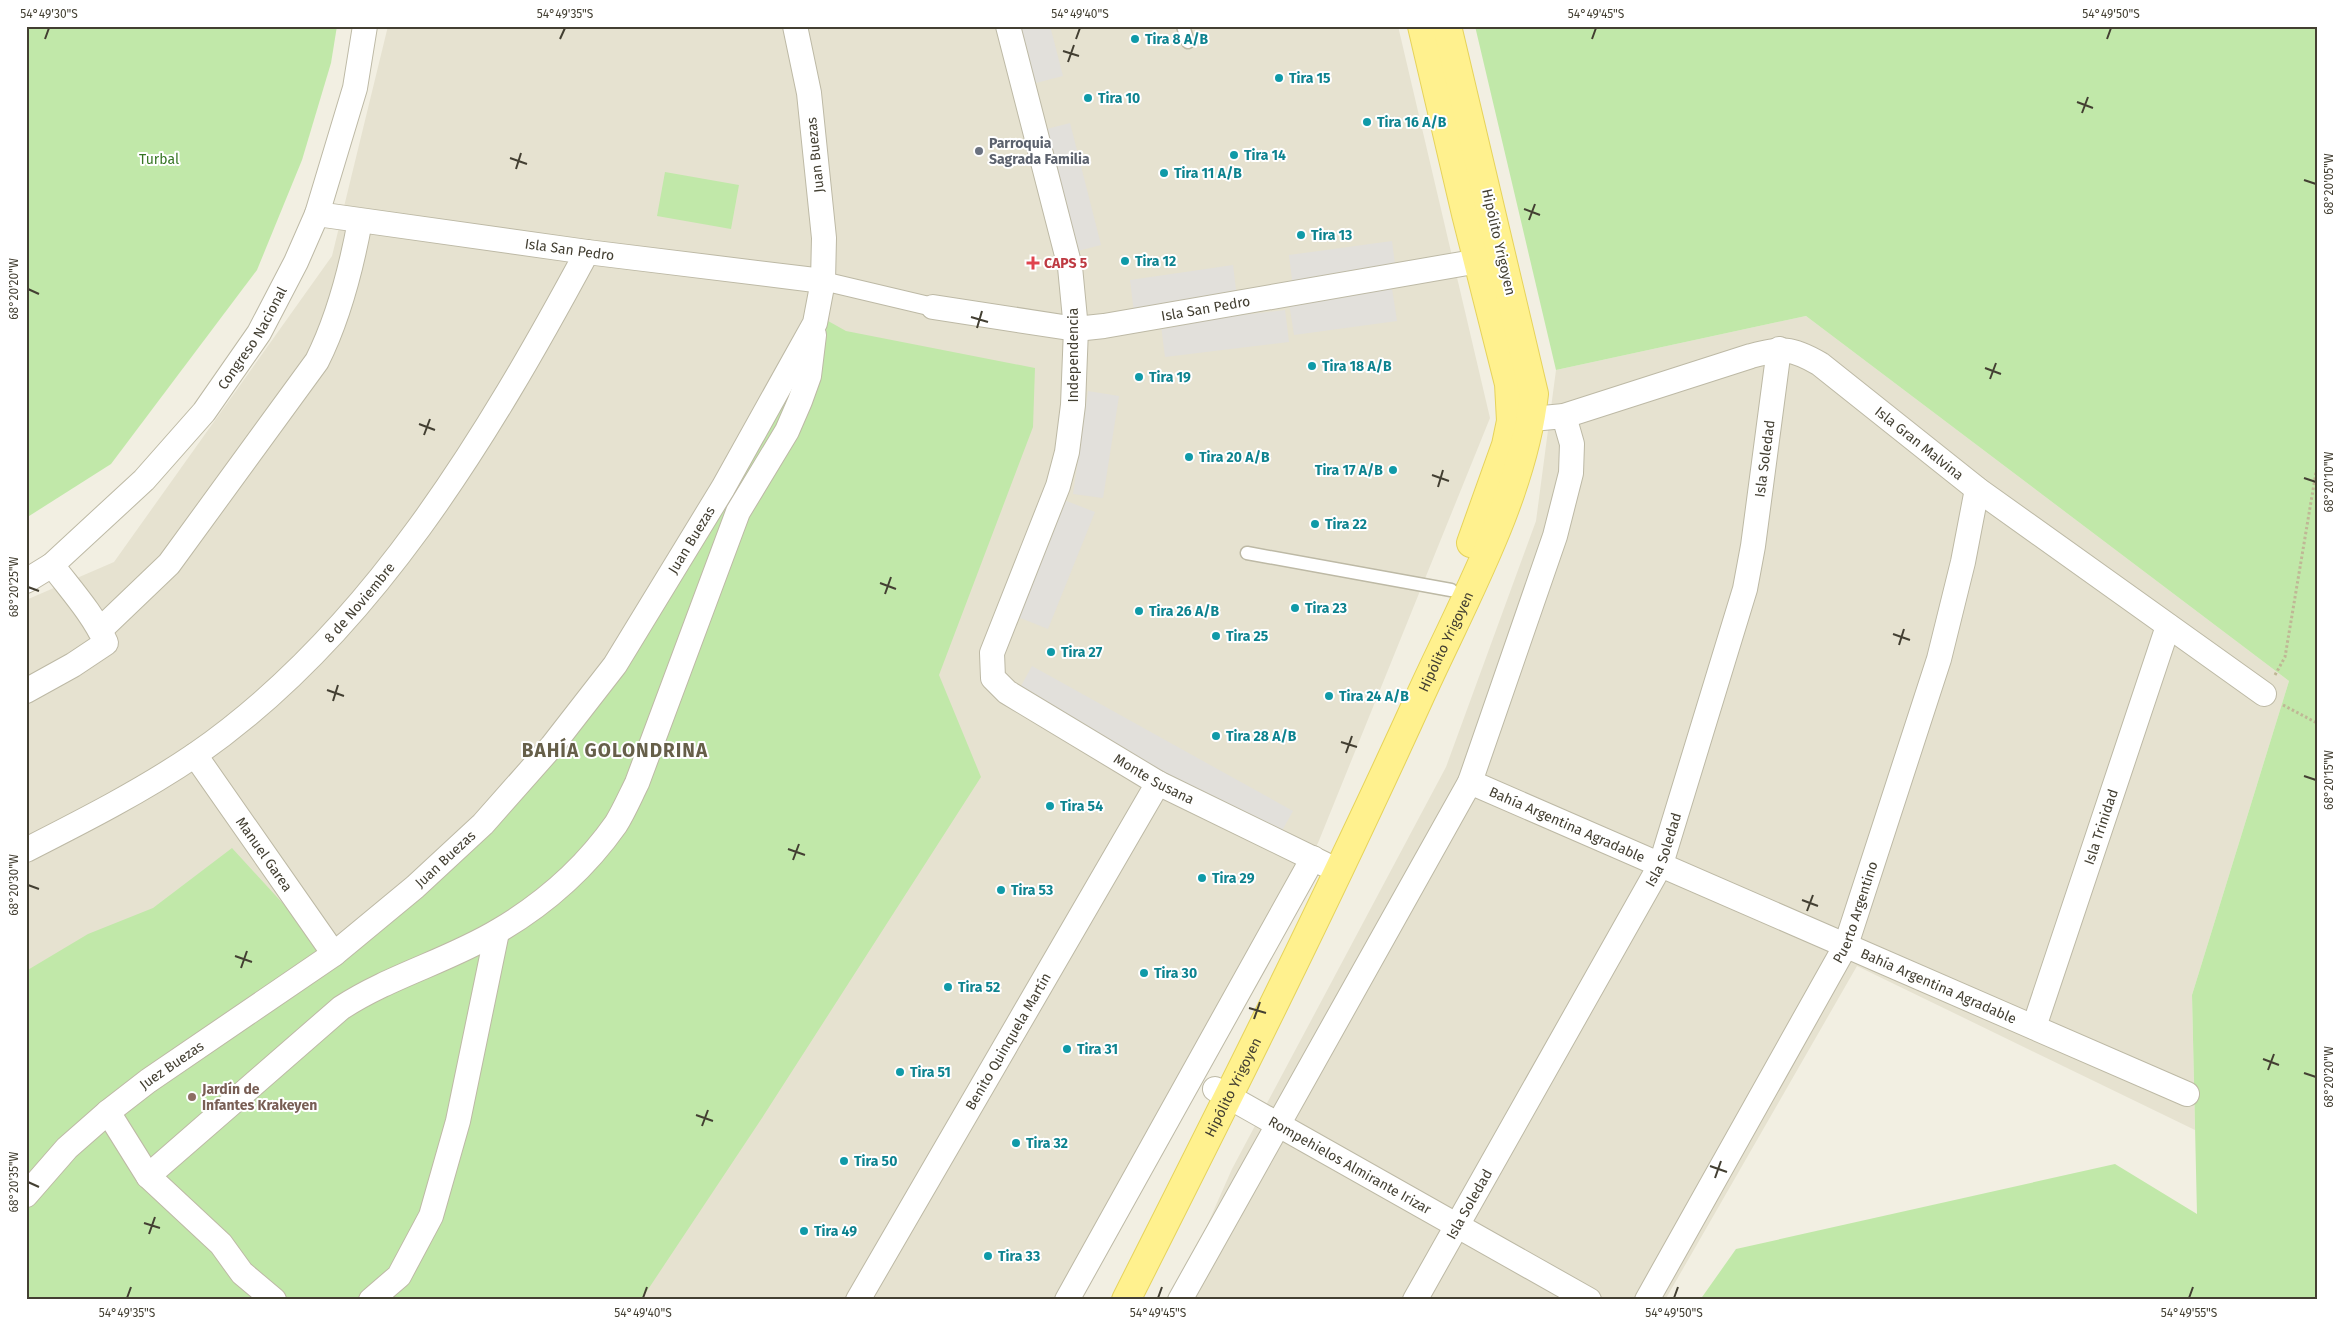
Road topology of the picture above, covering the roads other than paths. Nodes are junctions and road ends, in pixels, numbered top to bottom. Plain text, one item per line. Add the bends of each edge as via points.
1 (365, 26) edge
2 (795, 26) edge
3 (1008, 26) edge
4 (1184, 26) edge
5 (1422, 26) edge
6 (1447, 26) edge
7 (1188, 42) dead end
8 (317, 214) junction
9 (360, 221) junction
10 (587, 252) junction
11 (1479, 261) junction
12 (823, 281) junction
13 (933, 307) joint
14 (815, 323) junction
15 (1076, 329) junction
16 (1779, 349) junction
17 (1564, 416) junction
18 (1532, 419) junction
19 (1977, 489) junction
20 (1247, 554) dead end
21 (52, 565) junction
22 (26, 581) edge
23 (1451, 590) junction
24 (2168, 626) junction
25 (100, 630) junction
26 (993, 678) joint
27 (26, 691) edge
28 (2264, 694) road end
29 (195, 755) junction
30 (1470, 782) junction
31 (1158, 783) junction
32 (26, 850) edge
33 (1319, 861) junction
34 (1661, 864) junction
35 (497, 932) junction
36 (1846, 945) junction
37 (334, 954) junction
38 (2034, 1027) junction
39 (1222, 1093) junction
40 (2187, 1094) dead end
41 (108, 1112) junction
42 (1277, 1124) junction
43 (148, 1176) junction
44 (26, 1195) edge
45 (1456, 1225) junction
46 (274, 1300) edge
47 (371, 1300) edge
48 (858, 1300) edge
49 (1067, 1300) edge
50 (1111, 1300) edge
51 (1126, 1300) edge
52 (1180, 1300) edge
53 (1415, 1300) edge
54 (1590, 1300) edge
55 (1646, 1300) edge

1 - 8 street, Congreso Nacional via 355,88
2 - 12 street, Juan Buezas via 809,93 824,238
3 - 15 street, Independencia via 1070,267
4 - 7 lane
5 - 11 main road, Hipólito Yrigoyen
6 - 18 main road, Hipólito Yrigoyen via 1534,394
8 - 9 street, Isla San Pedro
8 - 21 street, Congreso Nacional via 259,333 204,412 144,480
9 - 10 street, Isla San Pedro
9 - 25 street via 334,328 318,362 169,564
10 - 12 street, Isla San Pedro
10 - 29 street, 8 de Noviembre via 470,453 408,545 341,625 270,696
11 - 15 street, Isla San Pedro
11 - 23 main road, Hipólito Yrigoyen via 1509,384 1511,421 1498,473
12 - 13 street
12 - 14 street, Juan Buezas
13 - 15 street, Isla San Pedro
14 - 35 street via 809,376 800,401 787,431 738,512 637,783 616,823 588,859 549,897
14 - 37 street, Juan Buezas via 723,488 615,664 552,746 483,824 415,888
15 - 26 street, Independencia via 1074,405 1067,452 1058,486 992,653
16 - 17 street, Isla Gran Malvina
16 - 19 street, Isla Gran Malvina via 1804,355 1820,364
16 - 34 street, Isla Soledad via 1745,590
17 - 18 street, Isla Gran Malvina
17 - 30 street via 1572,444 1571,473 1557,527
18 - 39 main road, Hipólito Yrigoyen via 1505,510 1395,752
19 - 24 street, Isla Gran Malvina
19 - 36 street, Puerto Argentino via 1939,659
20 - 23 lane
21 - 22 street, Congreso Nacional
21 - 25 street
23 - 33 main road, Hipólito Yrigoyen
24 - 28 street, Isla Gran Malvina
24 - 38 street, Isla Trinidad
25 - 27 street via 106,643 73,666
26 - 31 street, Monte Susana via 1007,692
29 - 32 street, 8 de Noviembre
29 - 37 street, Manuel Garea
30 - 34 street, Bahía Argentina Agradable
30 - 42 street
31 - 33 street, Monte Susana
31 - 48 street, Benito Quinquela Martín
33 - 39 main road, Hipólito Yrigoyen
33 - 49 street
34 - 36 street, Bahía Argentina Agradable
34 - 45 street, Isla Soledad
35 - 43 street via 362,994 340,1008
35 - 47 street via 458,1121 431,1216 399,1276
36 - 38 street, Bahía Argentina Agradable
36 - 55 street, Puerto Argentino
37 - 41 street, Juez Buezas
38 - 40 street, Bahía Argentina Agradable
39 - 42 street, Rompehielos Almirante Irizar
39 - 50 main road, Hipólito Yrigoyen
39 - 51 main road, Hipólito Yrigoyen
41 - 43 street
41 - 44 street, Juez Buezas via 67,1148
42 - 45 street, Rompehielos Almirante Irizar
42 - 52 street
43 - 46 street via 221,1244 242,1273
45 - 53 street, Isla Soledad
45 - 54 street, Rompehielos Almirante Irizar

